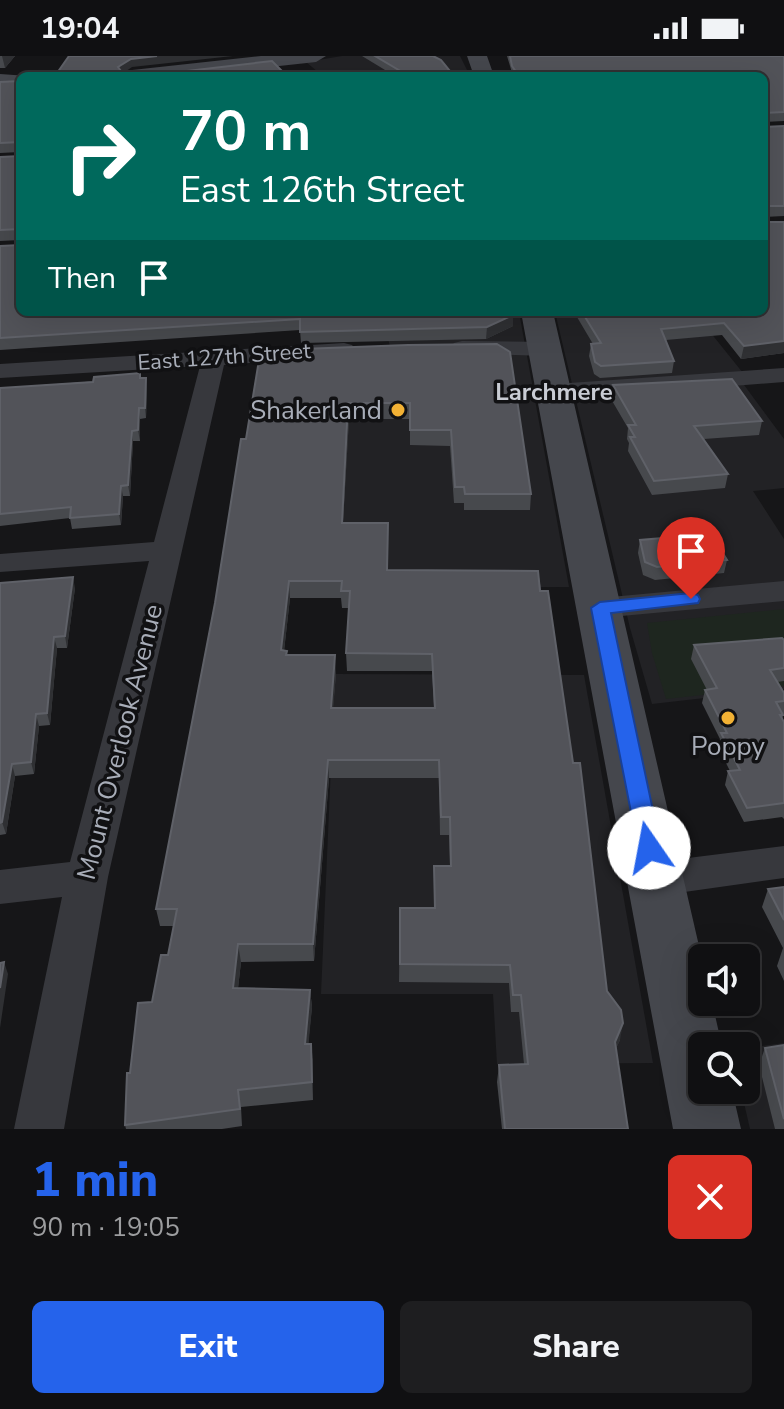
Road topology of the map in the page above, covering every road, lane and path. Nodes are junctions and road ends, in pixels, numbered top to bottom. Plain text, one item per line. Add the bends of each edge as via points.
1 (316, 56) edge
2 (169, 72) edge
3 (441, 347) edge
4 (363, 349) edge
5 (546, 351) edge
6 (214, 357) junction
7 (0, 371) edge
8 (784, 375) edge
9 (167, 550) junction
10 (0, 563) edge
11 (784, 591) edge
12 (600, 608) junction
13 (784, 862) edge
14 (87, 877) junction
15 (656, 879) junction
16 (0, 887) edge
17 (39, 1129) edge
18 (707, 1129) edge

1 - 2 main road
3 - 5 street
4 - 6 street, East 127th Street
5 - 8 street
5 - 12 main road
6 - 7 street, East 127th Street
6 - 9 street, Mount Overlook Avenue
9 - 10 street
9 - 14 street, Mount Overlook Avenue
11 - 12 street
12 - 15 main road
13 - 15 street
14 - 16 street
14 - 17 street, Mount Overlook Avenue
15 - 18 main road

